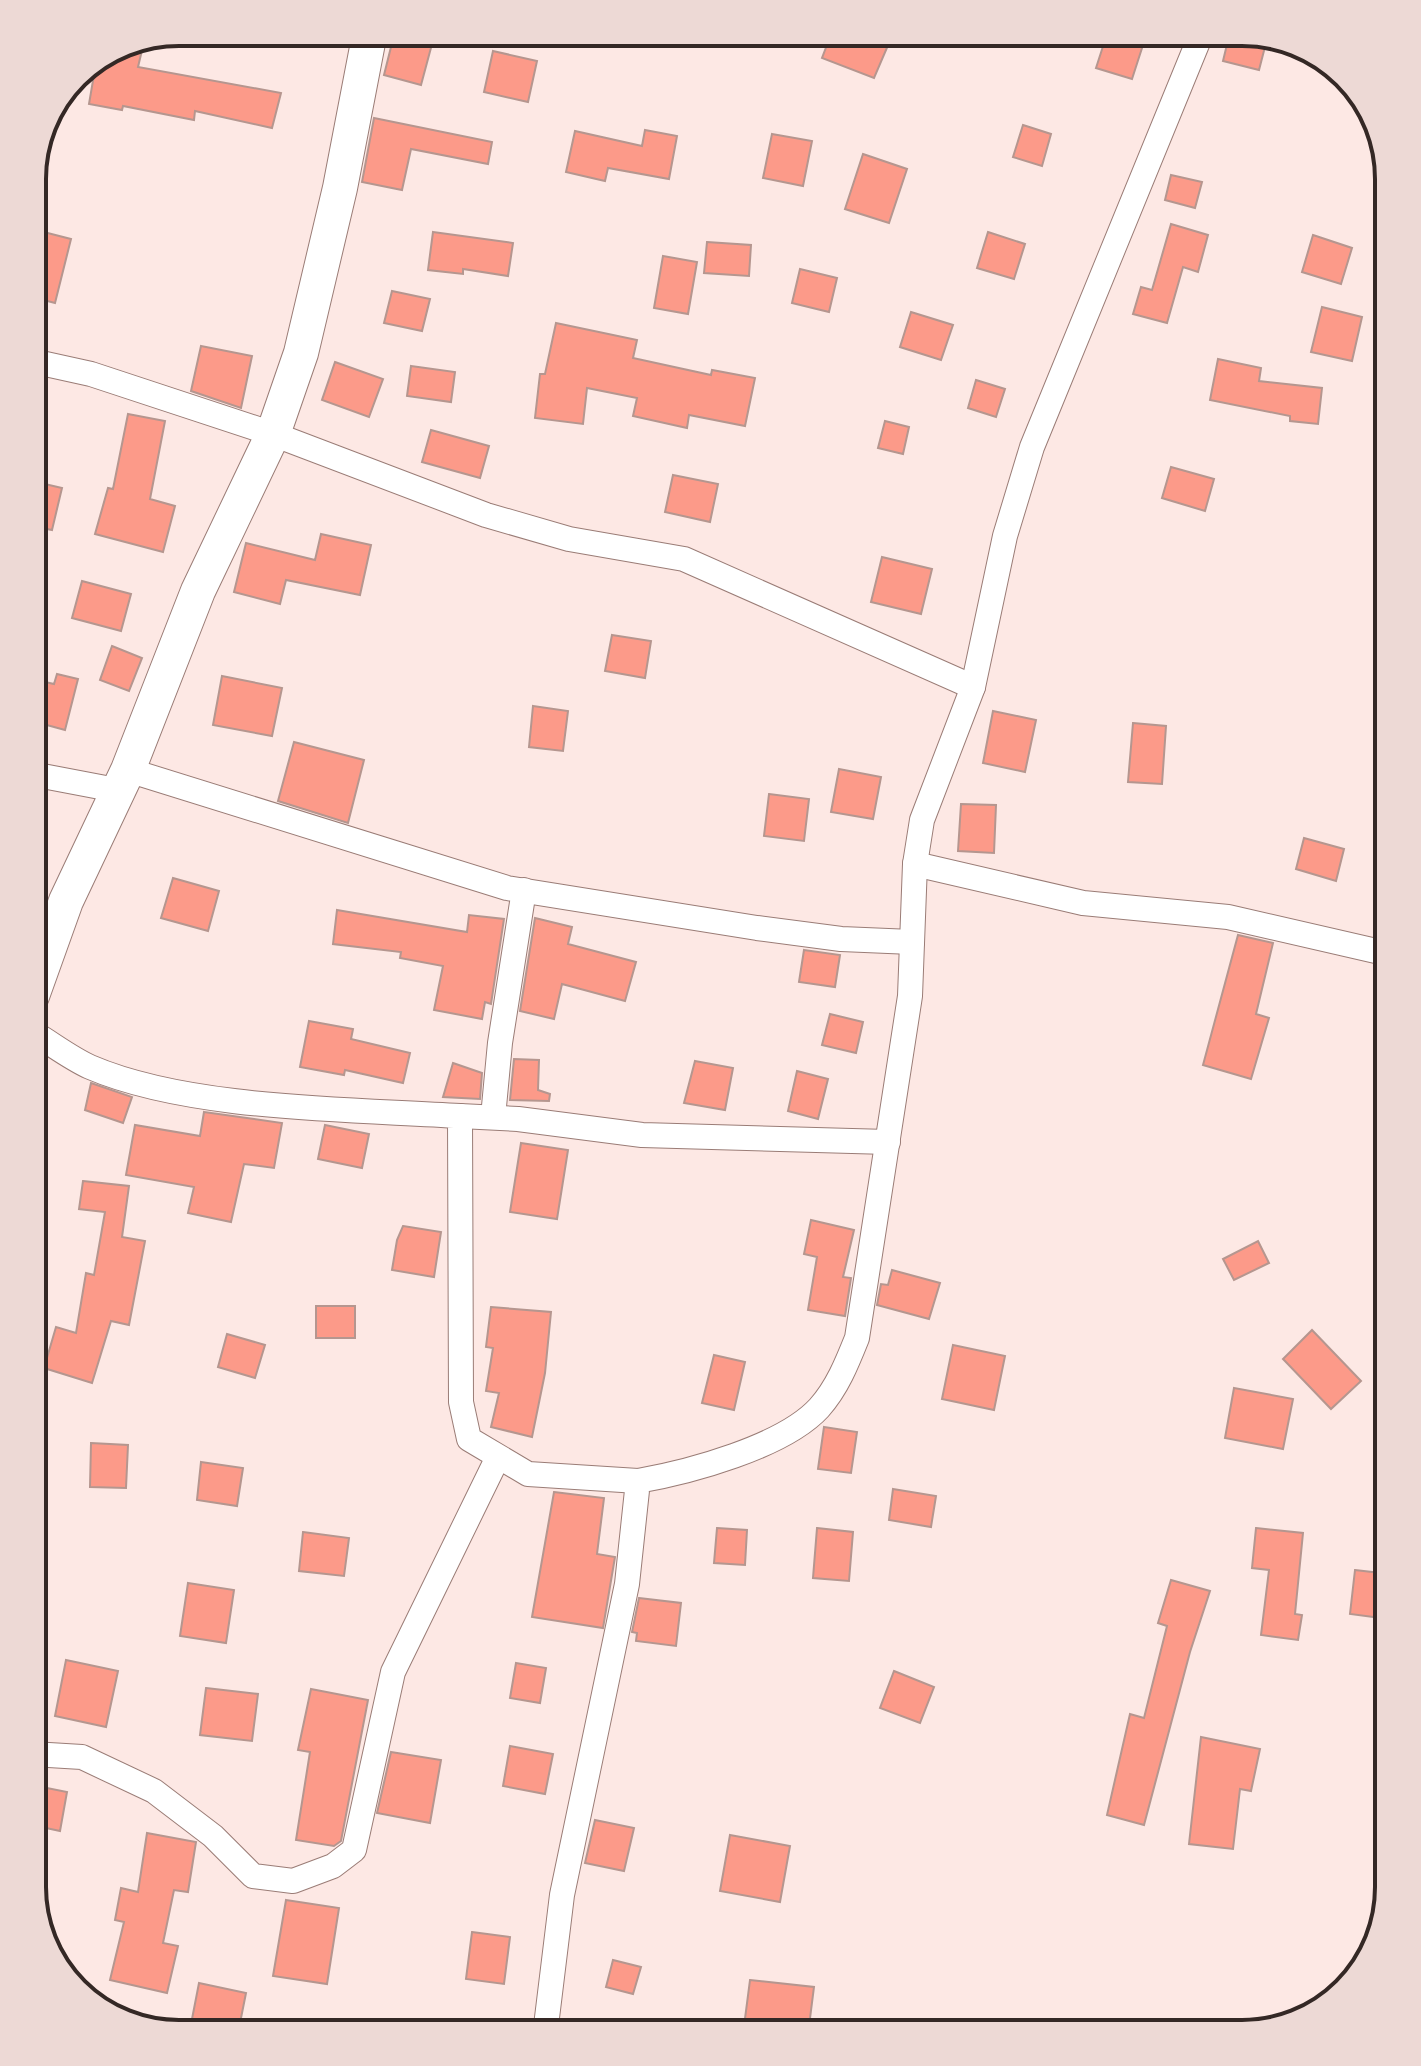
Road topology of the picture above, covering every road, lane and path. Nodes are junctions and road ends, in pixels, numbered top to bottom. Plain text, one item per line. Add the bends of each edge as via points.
1 (367, 46) edge
2 (1196, 46) edge
3 (46, 364) edge
4 (273, 434) junction
5 (973, 687) junction
6 (46, 775) edge
7 (122, 780) junction
8 (915, 864) junction
9 (524, 890) junction
10 (912, 942) junction
11 (1375, 951) edge
12 (46, 957) edge
13 (46, 1040) edge
14 (460, 1116) junction
15 (493, 1117) junction
16 (888, 1142) junction
17 (497, 1459) junction
18 (638, 1481) junction
19 (46, 1755) edge
20 (547, 2020) edge

1 - 4 main road via 301,353
2 - 5 street via 1032,447 1005,536
3 - 4 street
4 - 5 street via 486,515 569,539 684,559
4 - 7 main road via 198,591
5 - 8 street via 922,820
6 - 7 street
7 - 9 street
7 - 12 main road
8 - 10 street
8 - 11 street via 1083,903 1228,917
9 - 10 street via 757,928
9 - 15 street
10 - 16 street via 910,996
13 - 14 street via 90,1066 160,1087 259,1102
14 - 15 street
14 - 17 street via 461,1402 469,1439
15 - 16 street via 642,1135
16 - 18 street via 857,1338 818,1410 766,1443 680,1474
17 - 18 street via 528,1474
17 - 19 street via 393,1672 354,1850 333,1866 293,1881 253,1876 213,1836 154,1791 82,1757
18 - 20 street via 627,1584 562,1895

